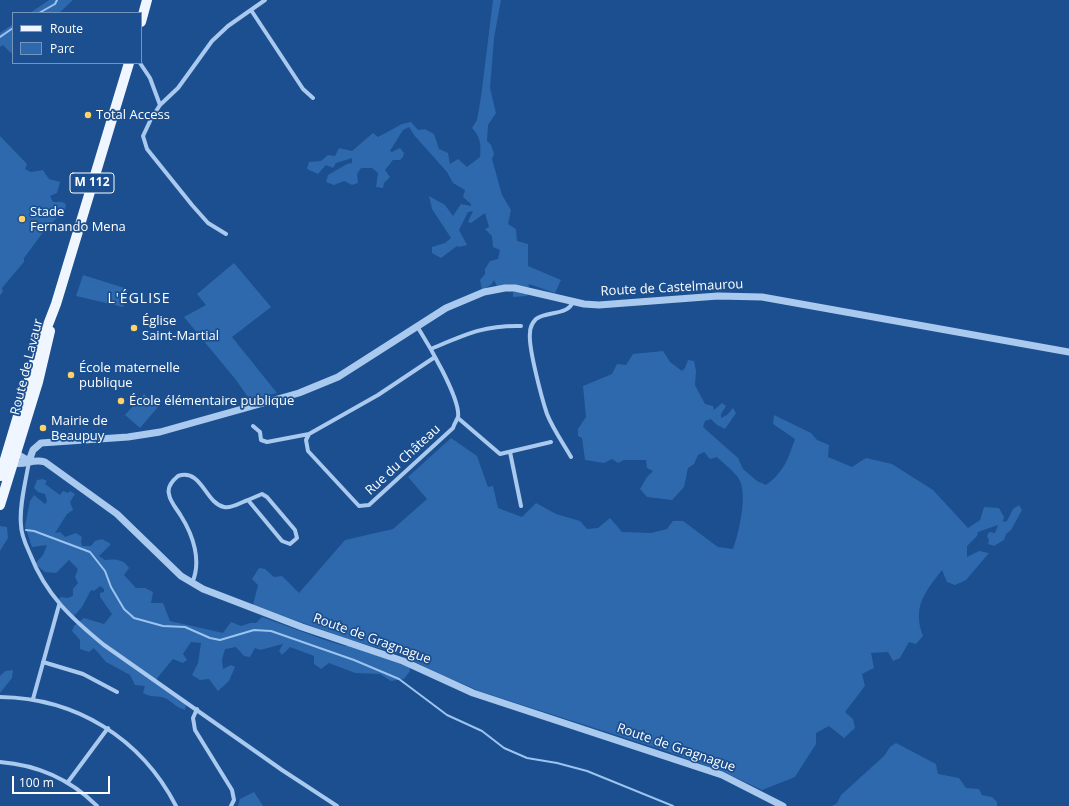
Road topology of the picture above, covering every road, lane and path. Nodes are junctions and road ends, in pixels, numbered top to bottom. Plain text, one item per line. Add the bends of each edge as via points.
1 (148, 0) edge
2 (265, 0) edge
3 (251, 10) junction
4 (142, 19) edge
5 (128, 64) edge
6 (141, 64) edge
7 (313, 98) dead end
8 (160, 105) junction
9 (226, 234) dead end
10 (573, 301) junction
11 (417, 326) junction
12 (521, 326) dead end
13 (431, 349) junction
14 (1069, 352) edge
15 (435, 357) junction
16 (458, 418) junction
17 (253, 426) dead end
18 (309, 434) junction
19 (551, 442) dead end
20 (510, 452) junction
21 (7, 456) edge
22 (570, 457) dead end
23 (29, 461) junction
24 (0, 476) edge
25 (248, 500) junction
26 (0, 505) edge
27 (521, 506) dead end
28 (192, 583) junction
29 (59, 605) junction
30 (43, 662) junction
31 (117, 692) dead end
32 (0, 697) edge
33 (33, 699) junction
34 (197, 709) junction
35 (108, 728) junction
36 (0, 762) edge
37 (68, 782) junction
38 (97, 806) edge
39 (176, 806) edge
40 (231, 806) edge
41 (337, 806) edge
42 (783, 806) edge

1 - 4 main road
2 - 3 street
3 - 7 street via 302,89
3 - 8 street via 212,41 178,88
5 - 21 main road, Route de Lavaur / M 112 via 56,304 36,356
6 - 8 street via 150,78
8 - 9 street via 143,136 144,146 208,223
10 - 11 street, Route de Castelmaurou via 515,288 496,289 446,308
10 - 14 street, Route de Castelmaurou via 613,305 718,296 762,297
10 - 22 street via 570,308 564,311 539,317 532,324 529,334 548,414
11 - 13 street
11 - 23 street, Route de Castelmaurou via 338,377 299,393 160,432 41,443 33,450
12 - 13 street via 502,325 485,328
13 - 15 street
15 - 16 street via 456,401
15 - 18 street via 378,395
16 - 18 street, Rue du Château via 453,428 370,505 364,506 355,503 308,451 306,440
16 - 20 street via 492,449 500,454
17 - 18 street via 260,432 261,440 267,442
19 - 20 street
20 - 27 street
21 - 23 street, Route de Gragnague
21 - 24 main road, Route de Lavaur / M 112
21 - 26 main road, Route de Lavaur / M 112
23 - 28 street, Route de Gragnague via 44,462 117,514 180,576
23 - 29 street via 21,525 25,544 36,568
25 - 25 street via 282,541 290,544 294,542 297,538 295,530 268,497 262,494
25 - 28 street via 224,507 193,478 183,475 173,480 168,490 169,494 187,527 197,560 196,575
28 - 42 street, Route de Gragnague via 288,621 403,661 473,693 722,775
29 - 30 street
29 - 34 street via 104,645
30 - 31 street via 83,674
30 - 33 street
32 - 33 street
33 - 35 street via 68,709
34 - 40 street via 193,718 195,730 232,790 234,800
34 - 41 street
35 - 37 street
35 - 39 street via 146,762 163,783
36 - 37 street via 29,765
37 - 38 street

